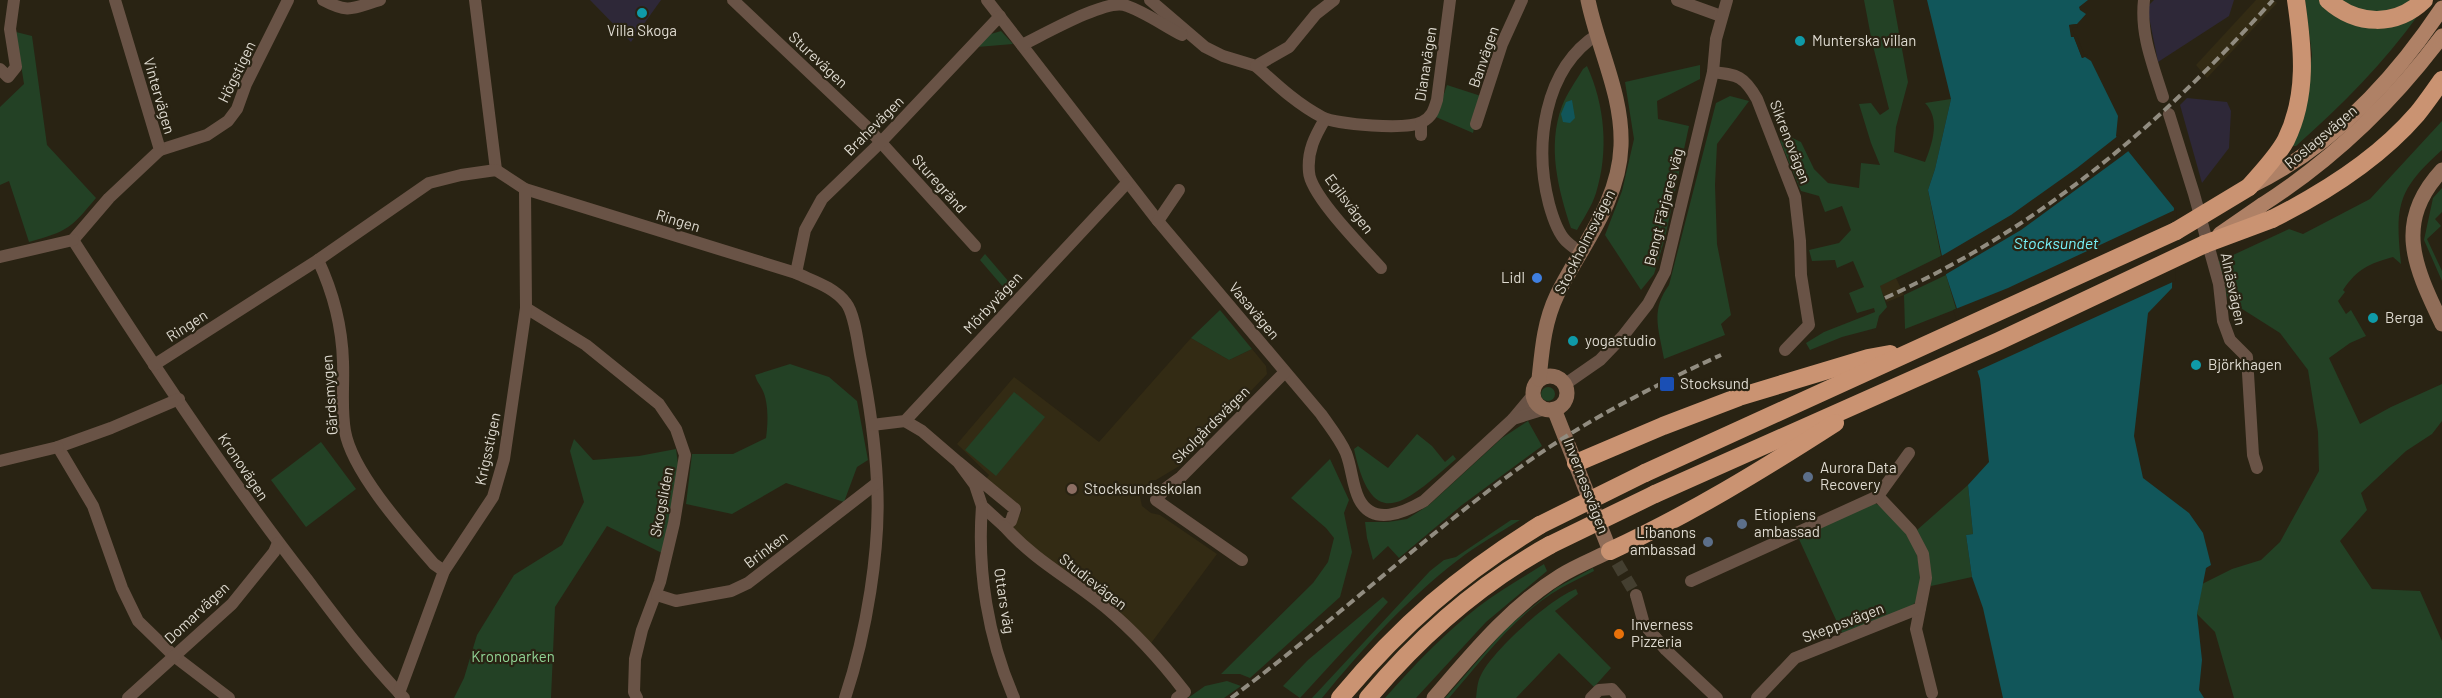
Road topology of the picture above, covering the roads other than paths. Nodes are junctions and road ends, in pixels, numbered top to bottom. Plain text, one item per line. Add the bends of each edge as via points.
1 (15, 0) edge
2 (115, 0) edge
3 (288, 0) edge
4 (322, 0) edge
5 (380, 0) edge
6 (475, 0) edge
7 (733, 0) edge
8 (987, 0) edge
9 (1150, 0) edge
10 (1334, 0) edge
11 (1450, 0) edge
12 (1522, 0) edge
13 (1588, 0) edge
14 (1677, 0) edge
15 (1727, 0) edge
16 (2144, 0) edge
17 (2296, 0) edge
18 (2328, 0) edge
19 (2424, 0) edge
20 (2442, 8) edge
21 (1000, 16) junction
22 (1721, 16) junction
23 (5, 29) edge
24 (1598, 33) junction
25 (2442, 36) edge
26 (1022, 45) junction
27 (1205, 47) junction
28 (1256, 66) junction
29 (0, 69) edge
30 (1713, 72) junction
31 (2442, 81) edge
32 (2163, 97) dead end
33 (2169, 114) dead end
34 (1324, 119) junction
35 (1476, 124) dead end
36 (881, 142) junction
37 (160, 150) junction
38 (496, 170) junction
39 (2442, 170) edge
40 (1127, 183) junction
41 (2249, 187) junction
42 (525, 189) junction
43 (1179, 190) dead end
44 (2267, 212) junction
45 (1158, 221) junction
46 (73, 240) junction
47 (975, 246) dead end
48 (1580, 252) junction
49 (0, 257) edge
50 (318, 260) junction
51 (1381, 268) dead end
52 (796, 273) junction
53 (526, 308) junction
54 (2442, 324) edge
55 (1785, 350) dead end
56 (1871, 363) junction
57 (154, 365) junction
58 (1285, 372) junction
59 (1539, 379) junction
60 (1564, 385) junction
61 (1883, 393) junction
62 (1533, 395) junction
63 (179, 399) junction
64 (1550, 409) junction
65 (1512, 420) junction
66 (905, 421) junction
67 (872, 425) junction
68 (58, 447) junction
69 (1909, 453) dead end
70 (0, 461) edge
71 (958, 462) junction
72 (1576, 463) junction
73 (2257, 468) dead end
74 (878, 483) junction
75 (1878, 496) junction
76 (982, 506) junction
77 (1004, 526) junction
78 (278, 543) junction
79 (1614, 557) junction
80 (1242, 560) dead end
81 (444, 571) junction
82 (1691, 581) dead end
83 (657, 595) junction
84 (1636, 595) tunnel mouth
85 (1920, 608) junction
86 (174, 656) junction
87 (1932, 693) dead end
88 (402, 695) edge
89 (1181, 695) edge
90 (128, 698) edge
91 (229, 698) edge
92 (637, 698) edge
93 (844, 698) edge
94 (1014, 698) edge
95 (1340, 698) edge
96 (1368, 698) edge
97 (1434, 698) edge
98 (1592, 698) edge
99 (1620, 698) edge
100 (1717, 698) edge
101 (1757, 698) edge

1 - 23 street
2 - 37 street, Vintervägen
3 - 37 street, Högstigen via 228,121 207,135
4 - 5 street via 349,10
6 - 38 street
7 - 36 street, Sturevägen
8 - 21 street, Vasavägen
9 - 27 street
10 - 28 street via 1316,14 1289,46
11 - 34 street, Dianavägen via 1437,100 1421,129
12 - 35 street, Banvägen via 1502,44
13 - 24 street, Stockholmsvägen
14 - 22 street
15 - 22 street, Bengt Färjares väg
16 - 32 street via 2146,42
17 - 41 highway via 2304,68 2295,118 2285,142
18 - 19 highway via 2355,17 2383,21 2407,13
20 - 41 main road, Roslagsvägen via 2397,67 2356,111 2292,164
21 - 26 street, Vasavägen
21 - 36 street, Brahevägen
22 - 30 street, Bengt Färjares väg
23 - 29 street via 16,67 8,77
24 - 48 street, Stockholmsvägen via 1615,91 1621,145 1618,175 1608,204
24 - 48 street via 1584,42 1561,74 1545,116 1542,149 1543,180 1552,214 1565,241
25 - 44 main road, Roslagsvägen via 2395,94
26 - 27 street via 1109,5 1123,5
26 - 40 street, Vasavägen
27 - 28 street
28 - 34 street, Dianavägen
30 - 55 street, Sikrenovägen via 1737,75 1749,84 1795,197 1809,325
30 - 60 street, Bengt Färjares väg via 1665,272 1648,304 1623,336 1600,360
31 - 44 highway via 2416,114 2362,163 2295,208
33 - 73 street, Alnäsvägen via 2219,284 2223,321 2230,340 2247,357
34 - 51 street, Egilsvägen via 1311,143 1308,174 1319,195
36 - 47 street, Sturegränd
36 - 52 street, Brahevägen via 822,199 805,230
37 - 46 street, Vintervägen via 109,198
38 - 42 street, Ringen
38 - 50 street, Ringen via 429,183
39 - 54 street via 2420,200 2411,240 2423,285
40 - 45 street, Vasavägen
40 - 66 street, Mörbyvägen
41 - 56 highway, bridge via 2176,231 1912,351
42 - 52 street, Ringen
42 - 53 street, Krigsstigen
43 - 45 street
44 - 61 highway, bridge
45 - 58 street, Vasavägen
46 - 49 street
46 - 57 street, Kronovägen
48 - 59 street, Stockholmsvägen via 1544,330
50 - 57 street, Ringen
50 - 81 street, Gärdsmygen via 332,291 339,322 345,432 352,454 384,504
52 - 67 street, Ringen via 832,290 848,304
53 - 81 street, Krigsstigen via 504,459 493,497
53 - 83 street, Skogsliden via 586,345 659,405 676,429 685,455 683,479
56 - 72 highway via 1739,397
56 - 95 highway, bridge via 1540,525 1465,574 1421,611
57 - 63 street, Kronovägen
58 - 65 street, Vasavägen via 1339,439 1359,499 1367,509 1388,516 1424,501
58 - 80 street, Skolgårdsvägen via 1156,500
59 - 60 street via 1554,376
59 - 62 street
60 - 64 street via 1566,396 1560,406
61 - 79 highway via 1739,485
61 - 96 highway, bridge via 1655,494 1514,565 1435,627
62 - 64 street via 1535,402
62 - 65 street, Vasavägen
63 - 68 street
63 - 78 street, Kronovägen
64 - 65 street, Vasavägen
64 - 72 street, Invernessvägen
66 - 67 street
66 - 71 street, Studievägen
67 - 74 street, Ringen
68 - 70 street
68 - 86 street via 93,506 138,621
69 - 75 street
71 - 76 street, Studievägen via 975,485
71 - 77 street, Studievägen via 1015,509 1011,521
72 - 79 street, Invernessvägen
74 - 83 street, Brinken via 748,583 731,591 676,601
74 - 93 street, Ringen via 870,583 858,655
75 - 82 street
75 - 85 street via 1911,531 1923,554 1926,578
76 - 77 street, Studievägen
76 - 94 street, Ottars väg via 985,598
77 - 89 street, Studievägen via 1024,548 1105,607 1149,650
78 - 86 street, Domarvägen via 236,599
78 - 88 street, Kronovägen
79 - 97 street via 1561,575 1519,606 1486,637
81 - 88 street, Krigsstigen
83 - 92 street, Skogsliden via 635,659
84 - 100 street via 1644,624
85 - 87 street via 1916,629
85 - 101 street, Skeppsvägen via 1795,658
86 - 90 street, Domarvägen
86 - 91 street
98 - 99 street via 1599,690 1612,690

